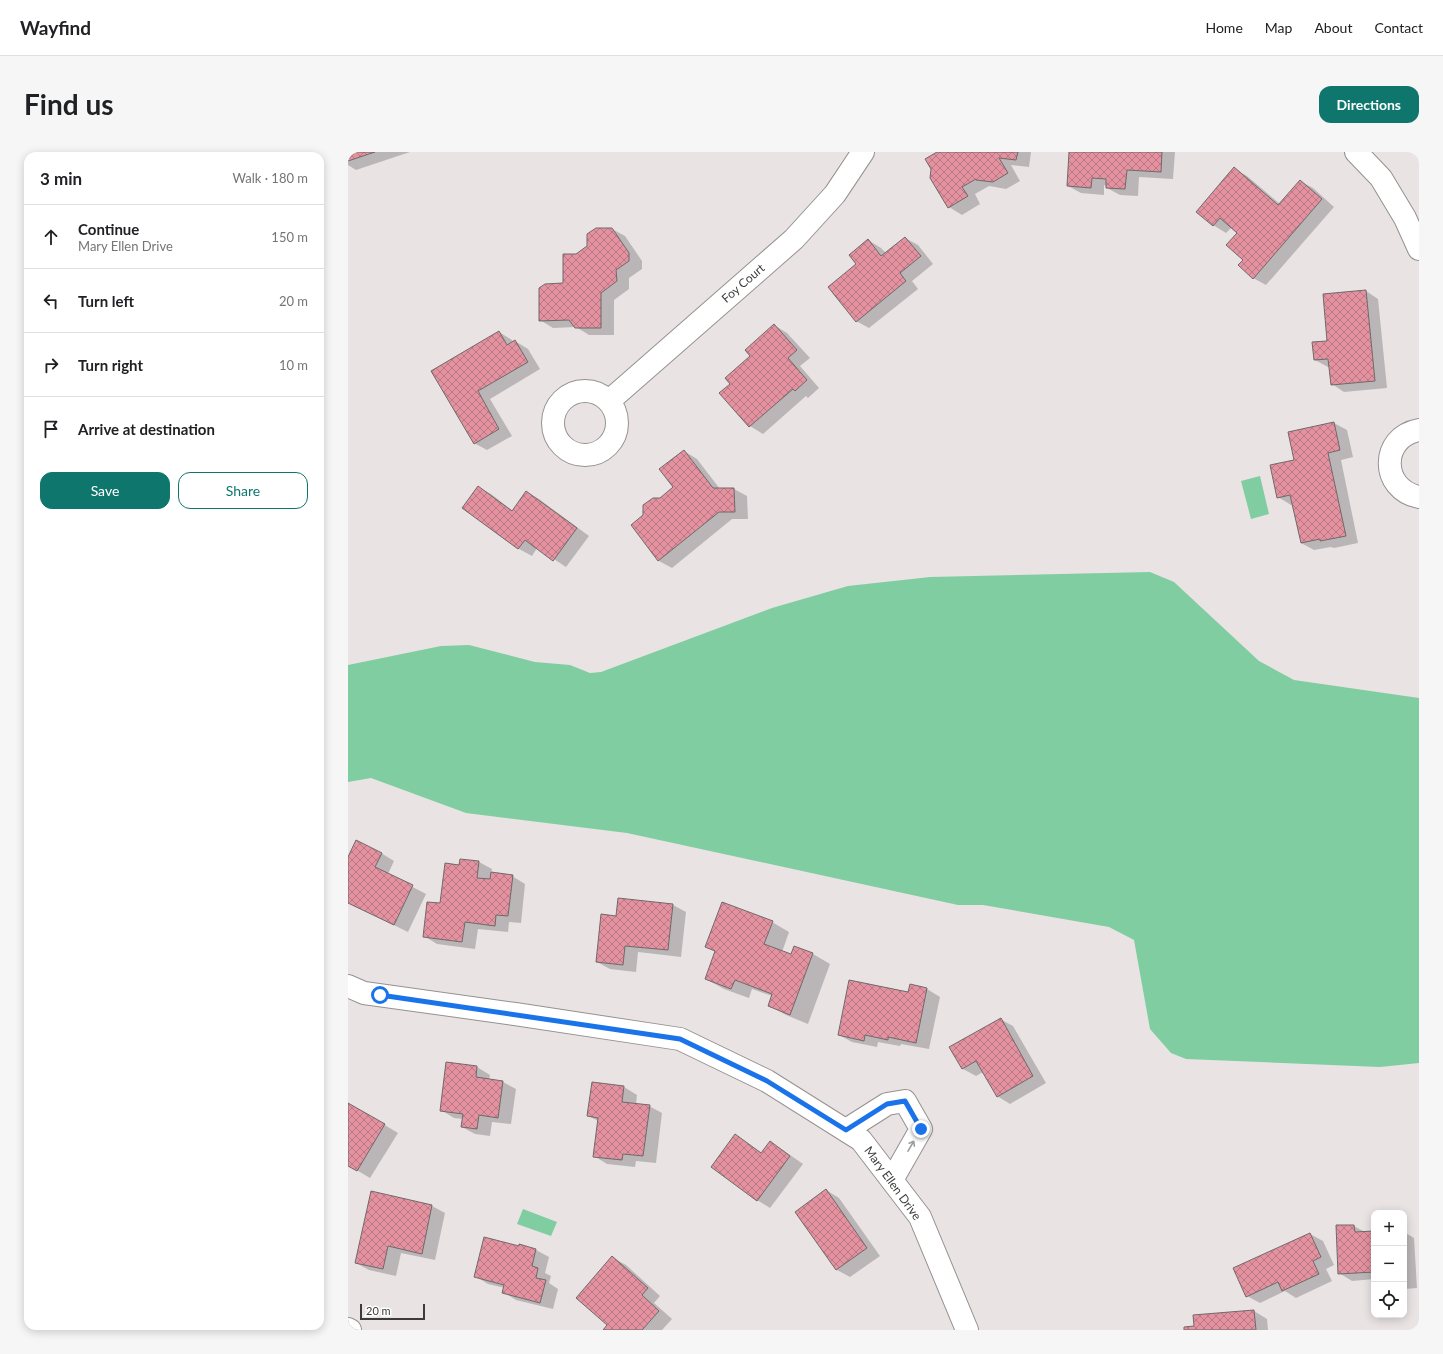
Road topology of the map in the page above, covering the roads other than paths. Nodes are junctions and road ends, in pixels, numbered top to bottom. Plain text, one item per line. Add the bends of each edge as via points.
1 (863, 152) edge
2 (1356, 152) edge
3 (1419, 249) edge
4 (609, 401) dead end
5 (1419, 430) edge
6 (1419, 498) edge
7 (348, 986) edge
8 (846, 1130) junction
9 (892, 1180) junction
10 (967, 1330) edge

1 - 4 street, Foy Court via 835,194 794,239
2 - 3 street via 1381,178 1406,218
5 - 6 street via 1411,431 1401,438 1390,458 1390,470 1394,481 1402,490
7 - 8 street, Mary Ellen Drive via 364,993 680,1039 767,1081
8 - 9 street, Mary Ellen Drive via 861,1140
9 -> 8 street via 921,1129 905,1101 887,1104
9 - 10 street, Mary Ellen Drive via 920,1217

